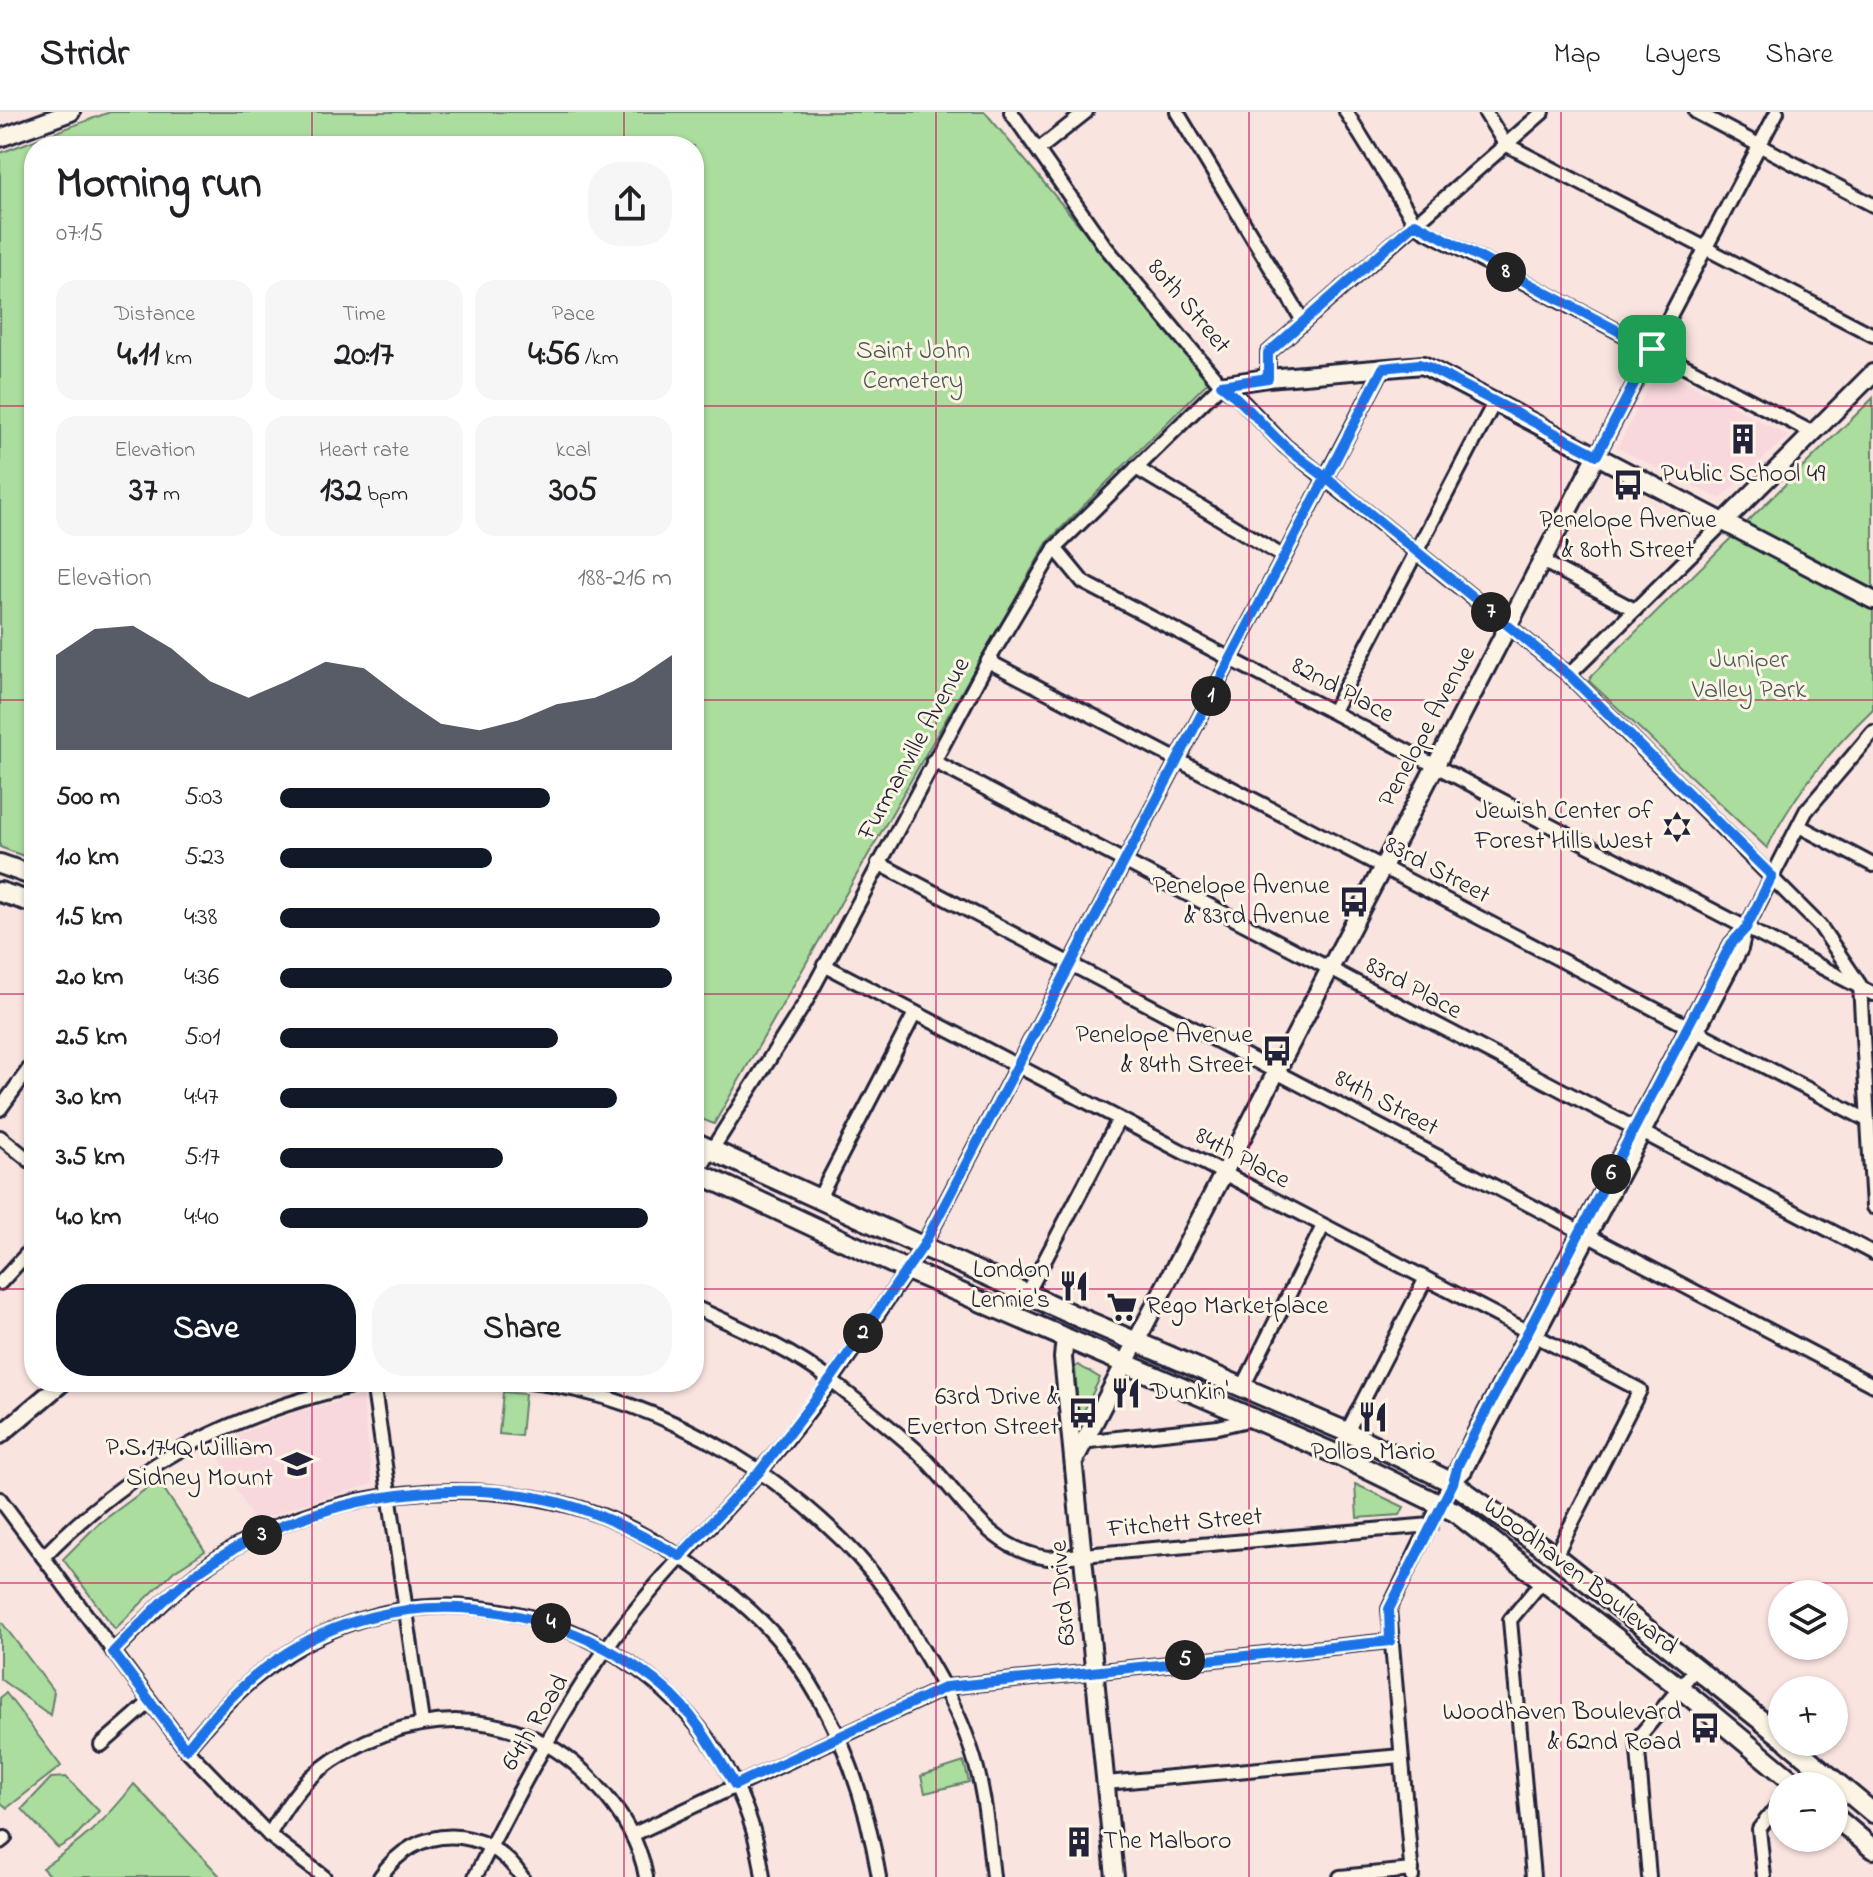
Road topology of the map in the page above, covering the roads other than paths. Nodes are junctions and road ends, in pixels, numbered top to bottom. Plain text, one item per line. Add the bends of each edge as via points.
1 (71, 112) edge
2 (1011, 112) edge
3 (1086, 112) edge
4 (1177, 112) edge
5 (1346, 112) edge
6 (1485, 112) edge
7 (1543, 112) edge
8 (1696, 112) edge
9 (1777, 112) edge
10 (0, 138) edge
11 (1505, 144) junction
12 (1759, 145) junction
13 (1038, 150) junction
14 (1873, 205) edge
15 (1415, 223) junction
16 (1706, 247) junction
17 (1303, 321) junction
18 (1873, 335) edge
19 (1652, 349) junction
20 (1383, 368) junction
21 (1873, 373) edge
22 (1268, 378) junction
23 (1221, 385) junction
24 (1495, 401) junction
25 (1813, 433) junction
26 (1597, 455) junction
27 (1136, 468) junction
28 (1326, 478) junction
29 (1724, 522) junction
30 (1055, 548) junction
31 (1417, 552) junction
32 (1284, 557) junction
33 (1542, 561) junction
34 (1873, 600) edge
35 (1635, 610) junction
36 (1508, 625) junction
37 (1231, 658) junction
38 (988, 661) junction
39 (1569, 675) junction
40 (1333, 711) junction
41 (1872, 733) edge
42 (1177, 760) junction
43 (933, 761) junction
44 (1435, 765) junction
45 (1799, 826) junction
46 (1124, 862) junction
47 (878, 863) junction
48 (1873, 865) edge
49 (7, 866) edge
50 (1382, 867) junction
51 (1772, 876) junction
52 (1, 894) edge
53 (24, 900) edge
54 (1746, 928) junction
55 (1070, 964) junction
56 (824, 965) junction
57 (1328, 969) junction
58 (1860, 985) junction
59 (1873, 994) edge
60 (915, 1013) junction
61 (1692, 1030) junction
62 (1017, 1066) junction
63 (1274, 1070) junction
64 (24, 1076) edge
65 (0, 1109) edge
66 (1119, 1119) junction
67 (1867, 1120) junction
68 (1638, 1132) junction
69 (0, 1137) edge
70 (704, 1142) edge
71 (704, 1146) edge
72 (24, 1156) edge
73 (1221, 1172) junction
74 (704, 1176) edge
75 (819, 1198) junction
76 (1873, 1207) edge
77 (1323, 1226) junction
78 (1585, 1233) junction
79 (923, 1246) junction
80 (1873, 1253) edge
81 (24, 1257) edge
82 (907, 1270) junction
83 (1425, 1280) junction
84 (0, 1283) edge
85 (1027, 1294) junction
86 (704, 1312) edge
87 (1531, 1336) junction
88 (1065, 1337) junction
89 (1135, 1341) junction
90 (1122, 1364) junction
91 (830, 1380) junction
92 (1873, 1385) edge
93 (1243, 1387) junction
94 (51, 1392) edge
95 (326, 1392) edge
96 (373, 1392) edge
97 (572, 1392) edge
98 (1254, 1418) junction
99 (1347, 1432) junction
100 (0, 1435) edge
101 (1081, 1442) junction
102 (1075, 1459) junction
103 (760, 1471) junction
104 (1453, 1483) junction
105 (389, 1495) junction
106 (0, 1499) edge
107 (1441, 1505) junction
108 (1431, 1525) junction
109 (1084, 1554) junction
110 (680, 1556) junction
111 (1555, 1556) junction
112 (43, 1557) junction
113 (1544, 1579) junction
114 (407, 1609) junction
115 (1390, 1641) junction
116 (608, 1646) junction
117 (113, 1652) junction
118 (1697, 1667) junction
119 (1095, 1669) junction
120 (946, 1687) junction
121 (1680, 1688) junction
122 (150, 1702) junction
123 (422, 1722) junction
124 (1768, 1725) edge
125 (840, 1736) junction
126 (547, 1744) junction
127 (101, 1745) dead end
128 (186, 1749) junction
129 (1401, 1756) junction
130 (1805, 1756) edge
131 (1780, 1772) edge
132 (1106, 1783) junction
133 (735, 1785) junction
134 (1873, 1813) edge
135 (1768, 1818) edge
136 (1848, 1828) edge
137 (269, 1835) junction
138 (632, 1835) junction
139 (491, 1845) junction
140 (1873, 1849) edge
141 (1412, 1874) edge
142 (324, 1877) edge
143 (380, 1877) edge
144 (475, 1877) edge
145 (522, 1877) edge
146 (646, 1877) edge
147 (763, 1877) edge
148 (879, 1877) edge
149 (993, 1877) edge
150 (1115, 1877) edge
151 (1340, 1877) edge
152 (1533, 1877) edge
153 (1649, 1877) edge
154 (1764, 1877) edge

1 - 10 street
2 - 13 street, 80th Street
3 - 13 street
4 - 17 street
5 - 15 street
6 - 11 street
7 - 11 street
8 - 12 street
9 - 12 street, Penelope Avenue
11 - 15 street
11 - 16 street
12 - 14 street
12 - 16 street, Penelope Avenue
13 - 23 street, 80th Street via 1104,245
15 - 17 street
15 - 19 street
16 - 18 street
16 - 19 street, Penelope Avenue
17 - 22 street via 1268,353
19 - 25 street
19 - 26 street, Penelope Avenue
20 - 22 street, 80th Street
20 - 24 street, 80th Street via 1423,365
20 - 28 street, 64th Road
21 - 25 street
22 - 23 street, 80th Street
23 - 27 street, Furmanville Avenue
23 - 28 street
24 - 26 street, 80th Street
24 - 31 street
25 - 29 street
26 - 29 street, 80th Street
26 - 33 street, Penelope Avenue
27 - 30 street, Furmanville Avenue
27 - 32 street
28 - 31 street
28 - 32 street, 64th Road
29 - 34 street, 80th Street
29 - 35 street
30 - 37 street, 82nd Place via 1083,582
30 - 38 street, Furmanville Avenue
31 - 36 street
31 - 40 street
32 - 37 street, 64th Road
33 - 35 street
33 - 36 street, Penelope Avenue
35 - 39 street
36 - 39 street
36 - 44 street, Penelope Avenue
37 - 40 street, 82nd Place
37 - 42 street, 64th Road
38 - 42 street, 83rd Street
38 - 43 street, Furmanville Avenue
39 - 51 street
40 - 44 street, 82nd Place
41 - 45 street
42 - 46 street, 64th Road
42 - 50 street, 83rd Street
43 - 46 street, 83rd Place
43 - 47 street, Furmanville Avenue
44 - 50 street, Penelope Avenue
44 - 54 street, 82nd Place
45 - 48 street
45 - 51 street
46 - 55 street, 64th Road
46 - 57 street, 83rd Place
47 - 55 street, 84th Street
47 - 56 street, Furmanville Avenue
49 - 52 street
50 - 57 street, Penelope Avenue
50 - 61 street, 83rd Street
51 - 54 street
51 - 58 street via 1820,926
52 - 53 main road
54 - 58 street, 82nd Place
54 - 61 street via 1741,949
55 - 62 street, 64th Road
55 - 63 street, 84th Street
56 - 60 street, 84th Place
56 - 70 street, Furmanville Avenue via 805,1003
57 - 63 street, Penelope Avenue
57 - 68 street, 83rd Place
58 - 59 street, 82nd Place
58 - 67 street
60 - 62 street, 84th Place
60 - 75 street
61 - 67 street, 83rd Street
61 - 68 street
62 - 66 street, 84th Place
62 - 79 street, 64th Road
63 - 73 street, Penelope Avenue
63 - 78 street, 84th Street
64 - 65 street
66 - 73 street, 84th Place
66 - 85 street
67 - 76 street
68 - 78 street
68 - 80 street, 83rd Place
69 - 72 street
71 - 75 main road, Woodhaven Boulevard
73 - 77 street, 84th Place
73 - 89 street, Penelope Avenue
74 - 82 main road, Woodhaven Boulevard
75 - 79 main road, Woodhaven Boulevard
77 - 83 street, 84th Place
77 - 93 street
78 - 87 street
78 - 92 street, 84th Street
79 - 82 street, 64th Road
79 - 85 main road, Woodhaven Boulevard
81 - 84 street
82 - 88 main road, Woodhaven Boulevard
82 - 91 street, 64th Road
83 - 87 street, 84th Place
83 - 99 street
85 - 89 main road, Woodhaven Boulevard
86 - 91 street, Fitchett Street
87 - 104 street via 1465,1471
87 - 111 street, 84th Place via 1640,1390
88 - 90 main road, Woodhaven Boulevard
88 - 102 street
89 - 90 street, Penelope Avenue
89 - 93 main road, Woodhaven Boulevard
90 - 98 main road, Woodhaven Boulevard
90 - 101 street, 63rd Drive
91 - 103 street, 64th Road
91 - 109 street, Fitchett Street via 916,1449 978,1523 1005,1543 1048,1558
93 - 99 main road, Woodhaven Boulevard
94 - 100 street
95 - 112 street via 219,1429 149,1467 91,1509
96 - 105 street
97 - 103 street via 626,1405 701,1436
98 - 101 street
98 - 107 main road, Woodhaven Boulevard
99 - 104 main road, Woodhaven Boulevard
101 - 102 street, 63rd Drive
102 - 109 street, 63rd Drive
103 - 110 street, 64th Road
103 - 120 street via 807,1509 890,1595
104 - 107 street
104 - 111 main road, Woodhaven Boulevard
105 - 110 street via 454,1491 573,1506
105 - 114 street
105 - 117 street via 304,1517 239,1545 200,1570
106 - 112 street
107 - 108 street
107 - 113 main road, Woodhaven Boulevard
108 - 109 street, Fitchett Street
108 - 115 street via 1389,1609
109 - 119 street, 63rd Drive
110 - 116 street, 64th Road
110 - 125 street via 740,1602 790,1654
111 - 118 main road, Woodhaven Boulevard
112 - 117 street
113 - 121 main road, Woodhaven Boulevard
113 - 152 street via 1510,1620
114 - 116 street via 487,1608 557,1625
114 - 123 street
114 - 128 street via 331,1630 277,1659 229,1698
115 - 119 street
115 - 129 street
116 - 126 street, 64th Road
116 - 133 street via 667,1689 704,1733
117 - 122 street
118 - 121 street
118 - 124 main road, Woodhaven Boulevard
119 - 120 street
119 - 132 street, 63rd Drive
120 - 125 street
120 - 149 street via 970,1745 984,1801
121 - 131 main road, Woodhaven Boulevard
121 - 153 street via 1637,1739
122 - 127 street
122 - 128 street
123 - 126 street via 495,1725
123 - 137 street via 361,1742 315,1773
125 - 133 street
125 - 148 street via 871,1825
126 - 138 street via 604,1792
126 - 139 street, 64th Road
128 - 137 street
129 - 132 street
129 - 141 street
130 - 134 main road
132 - 150 street, 63rd Drive
133 - 138 street
133 - 147 street via 759,1848
135 - 154 street via 1759,1829
136 - 140 main road
137 - 142 street
138 - 146 street
139 - 143 street via 458,1837 421,1841 393,1857
139 - 144 street, 64th Road
139 - 145 street
141 - 151 street

